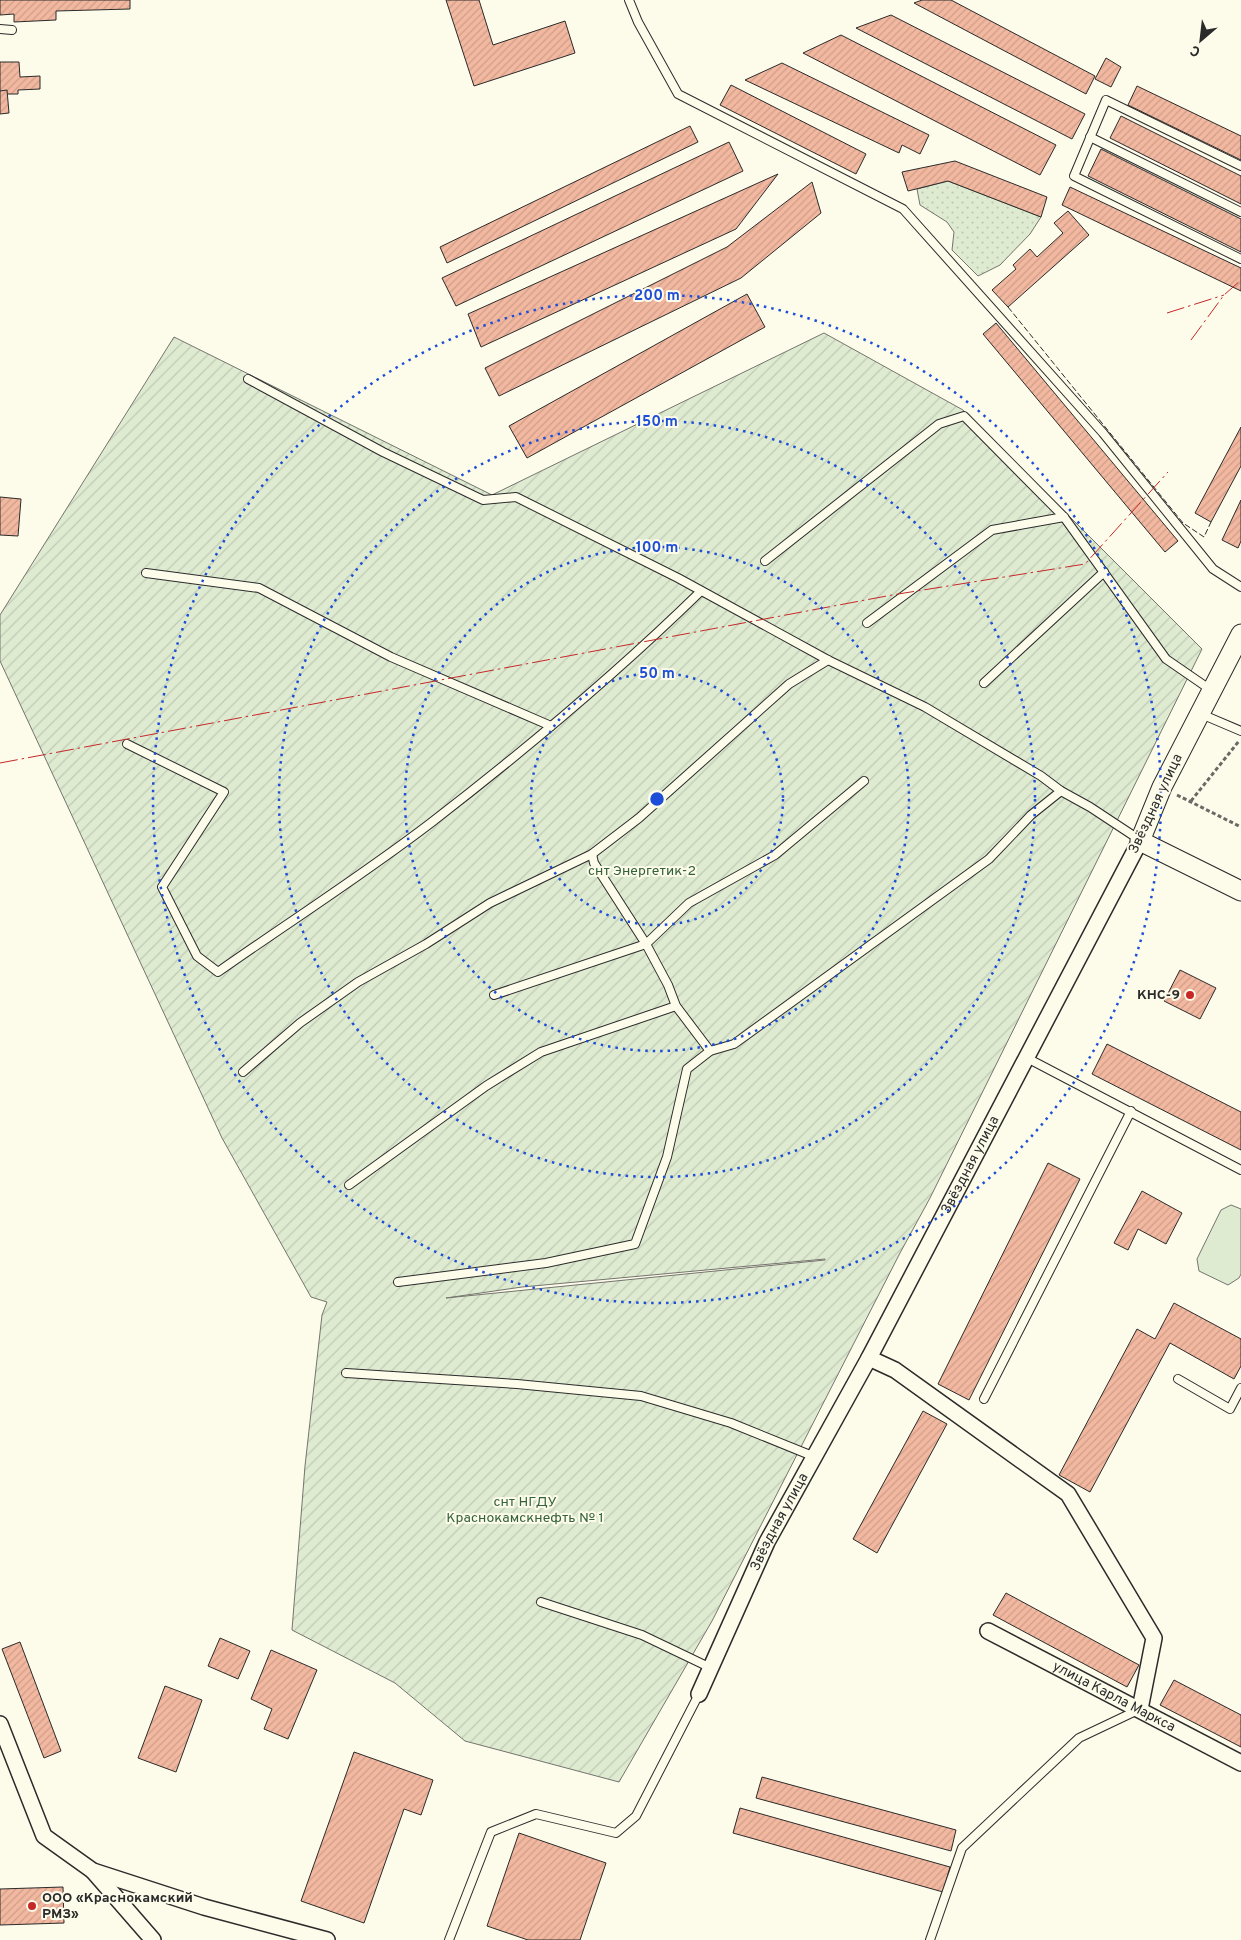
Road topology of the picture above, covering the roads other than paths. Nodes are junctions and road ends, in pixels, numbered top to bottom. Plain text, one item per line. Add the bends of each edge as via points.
1 (629, 0) edge
2 (0, 29) edge
3 (12, 30) dead end
4 (1090, 137) junction
5 (1241, 166) edge
6 (1241, 212) edge
7 (1241, 259) edge
8 (248, 379) dead end
9 (1064, 517) junction
10 (766, 561) dead end
11 (1104, 572) junction
12 (146, 573) dead end
13 (1241, 587) edge
14 (701, 591) junction
15 (867, 623) dead end
16 (1241, 634) edge
17 (828, 660) junction
18 (984, 683) dead end
19 (1211, 690) junction
20 (1200, 713) junction
21 (551, 726) junction
22 (1241, 731) edge
23 (127, 744) dead end
24 (864, 781) dead end
25 (1061, 791) junction
26 (1140, 840) junction
27 (592, 854) junction
28 (1241, 891) edge
29 (646, 944) junction
30 (494, 995) dead end
31 (676, 1006) junction
32 (710, 1051) junction
33 (1027, 1058) junction
34 (243, 1072) dead end
35 (1131, 1111) junction
36 (1241, 1170) edge
37 (349, 1185) dead end
38 (398, 1282) dead end
39 (869, 1358) junction
40 (346, 1373) dead end
41 (1178, 1379) dead end
42 (1241, 1388) edge
43 (984, 1399) dead end
44 (815, 1457) junction
45 (541, 1602) dead end
46 (988, 1630) dead end
47 (711, 1668) junction
48 (699, 1694) joint
49 (1140, 1709) junction
50 (0, 1724) edge
51 (1241, 1763) edge
52 (93, 1871) junction
53 (153, 1940) edge
54 (327, 1940) edge
55 (449, 1940) edge
56 (930, 1940) edge

1 - 13 lane via 678,94 902,209 1103,433 1213,569
2 - 3 lane
4 - 5 lane via 1106,100
4 - 6 lane
4 - 7 lane via 1074,176
8 - 14 lane via 384,452 483,500 516,497
9 - 10 lane via 964,416 939,424
9 - 11 lane
9 - 15 lane via 992,530
11 - 18 lane
11 - 19 lane via 1166,659
12 - 21 lane via 259,588 391,657
14 - 17 lane
14 - 21 lane
16 - 19 street, Звёздная улица
17 - 25 lane via 925,707
17 - 27 lane via 790,684 639,818
19 - 20 street, Звёздная улица
20 - 22 lane
20 - 26 street, Звёздная улица via 1162,787
21 - 23 lane via 431,823 218,972 197,956 162,887 224,792
24 - 29 lane via 775,855 690,903
25 - 26 lane
25 - 32 lane via 1031,815 989,859 734,1044
26 - 28 street
26 - 33 street, Звёздная улица
27 - 29 lane via 594,863
27 - 34 lane via 490,903 358,982 300,1023
29 - 30 lane
29 - 31 lane
31 - 32 lane
31 - 37 lane via 541,1052 486,1086
32 - 38 lane via 687,1069 667,1157 635,1244 546,1263
33 - 35 lane
33 - 39 street, Звёздная улица
35 - 36 lane
35 - 43 lane
39 - 44 street, Звёздная улица
39 - 49 street via 895,1370 1068,1494 1154,1638
40 - 44 lane via 641,1396 731,1423
41 - 42 lane via 1230,1409
44 - 47 street, Звёздная улица via 767,1542
45 - 47 lane via 642,1635
46 - 49 street, улица Карла Маркса
47 - 48 street, Звёздная улица
48 - 55 lane via 636,1816 616,1833 536,1814 491,1832
49 - 51 street, улица Карла Маркса
49 - 56 lane via 1079,1738 962,1848
50 - 52 street via 44,1836
52 - 53 street
52 - 54 street via 204,1907

